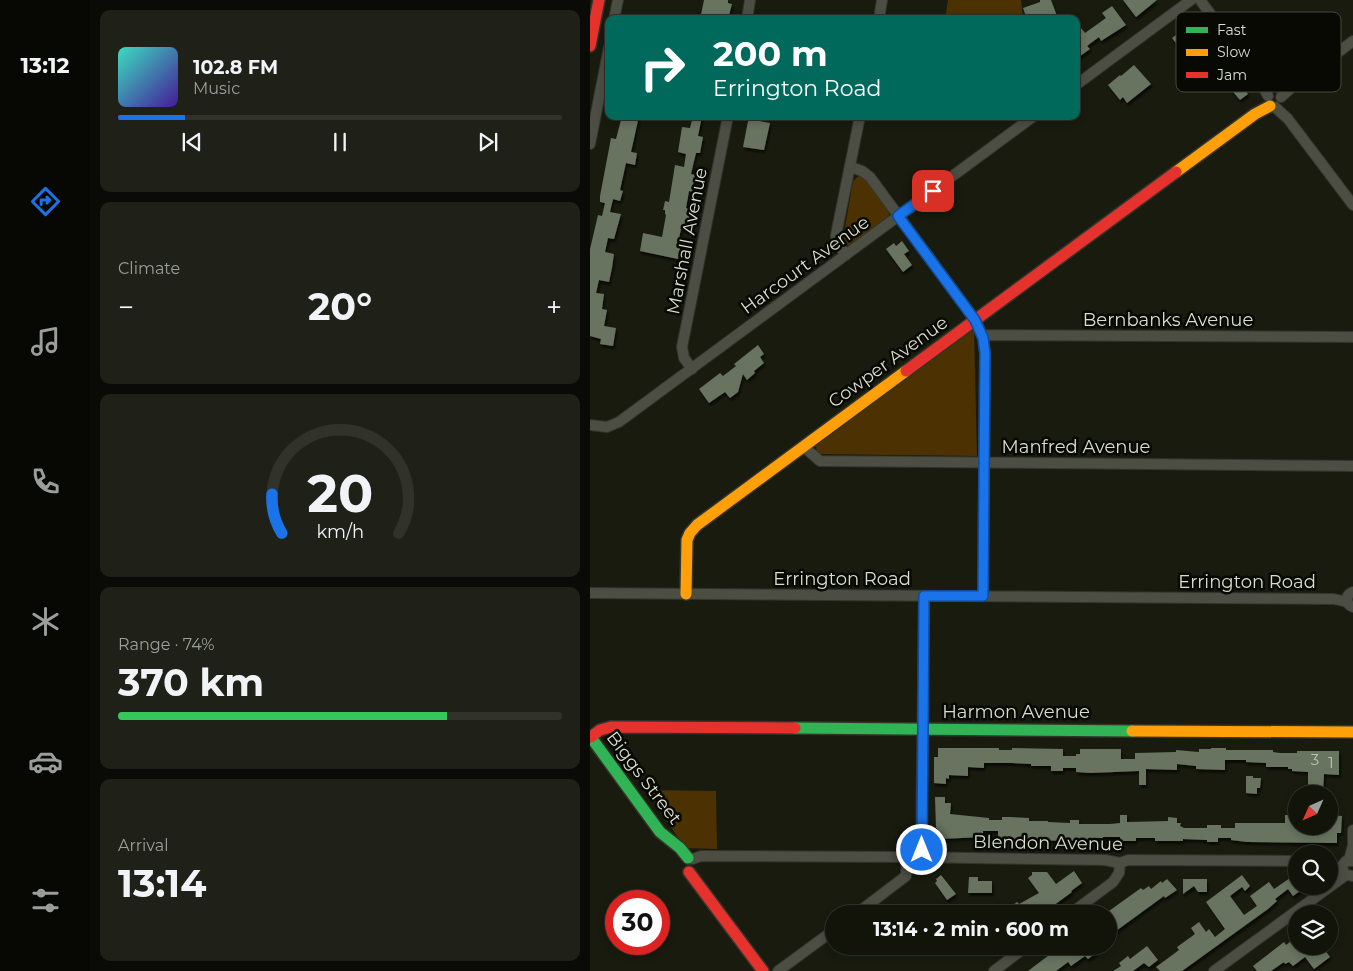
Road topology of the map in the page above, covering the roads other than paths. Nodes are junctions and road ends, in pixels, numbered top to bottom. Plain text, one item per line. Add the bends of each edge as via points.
1 (599, 0) edge
2 (618, 0) edge
3 (750, 0) edge
4 (882, 0) edge
5 (1191, 0) edge
6 (1200, 0) edge
7 (1209, 12) edge
8 (615, 15) edge
9 (748, 15) edge
10 (880, 15) edge
11 (591, 36) edge
12 (1353, 42) edge
13 (590, 46) edge
14 (1341, 51) edge
15 (605, 67) edge
16 (1080, 82) edge
17 (1268, 92) edge
18 (1285, 92) edge
19 (1274, 100) junction
20 (727, 120) edge
21 (859, 120) edge
22 (1029, 120) edge
23 (590, 144) edge
24 (851, 168) junction
25 (1353, 204) edge
26 (898, 216) junction
27 (846, 255) junction
28 (975, 320) junction
29 (982, 335) junction
30 (1353, 337) edge
31 (692, 369) junction
32 (590, 425) edge
33 (804, 446) junction
34 (985, 463) junction
35 (1353, 466) edge
36 (590, 593) edge
37 (686, 594) junction
38 (924, 596) junction
39 (983, 596) junction
40 (1351, 600) edge
41 (922, 729) junction
42 (1353, 732) edge
43 (590, 736) edge
44 (1353, 830) edge
45 (1353, 845) edge
46 (907, 857) junction
47 (921, 857) junction
48 (1288, 861) edge
49 (1120, 863) junction
50 (691, 864) junction
51 (1348, 870) edge
52 (1338, 879) edge
53 (1317, 895) edge
54 (868, 905) edge
55 (1082, 905) edge
56 (825, 937) edge
57 (1015, 955) edge
58 (763, 971) edge
59 (778, 971) edge
60 (994, 971) edge
61 (1214, 971) edge

1 - 11 street
2 - 8 street
3 - 9 street
4 - 10 street
5 - 16 street
6 - 7 street
11 - 13 street
12 - 14 street, Cowper Avenue
15 - 23 street
17 - 19 street
18 - 19 street, Cowper Avenue
19 - 25 street
19 - 28 street, Cowper Avenue
20 - 31 street, Marshall Avenue via 682,347 684,358
21 - 24 street
22 - 26 street, Harcourt Avenue
24 - 26 street via 870,177
24 - 27 street via 836,234 836,241
26 - 27 street, Harcourt Avenue
26 - 28 street
27 - 31 street, Harcourt Avenue
28 - 29 street
28 - 33 street, Cowper Avenue
29 - 30 street, Bernbanks Avenue
29 - 34 street via 985,353
31 - 32 street, Harcourt Avenue via 613,426
33 - 34 street, Manfred Avenue via 820,461
33 - 37 street, Cowper Avenue via 690,533 686,551
34 - 35 street, Manfred Avenue
34 - 39 street
36 - 37 street, Errington Road
37 - 38 street, Errington Road
38 - 39 street, Errington Road
38 - 41 street
39 - 40 street, Errington Road
41 - 42 street, Harmon Avenue
41 - 43 street, Harmon Avenue via 611,727
41 - 47 street
43 - 50 street, Biggs Street via 652,821
44 - 45 street
45 - 51 street
46 - 47 street, Blendon Avenue
46 - 50 street, Blendon Avenue via 701,856
46 - 54 street via 906,876
47 - 49 street, Blendon Avenue via 1105,860
48 - 49 street, Blendon Avenue via 1128,860
49 - 55 street via 1119,873 1113,882
50 - 58 street, Biggs Street via 703,890
51 - 52 street
53 - 61 street
56 - 59 street
57 - 60 street

